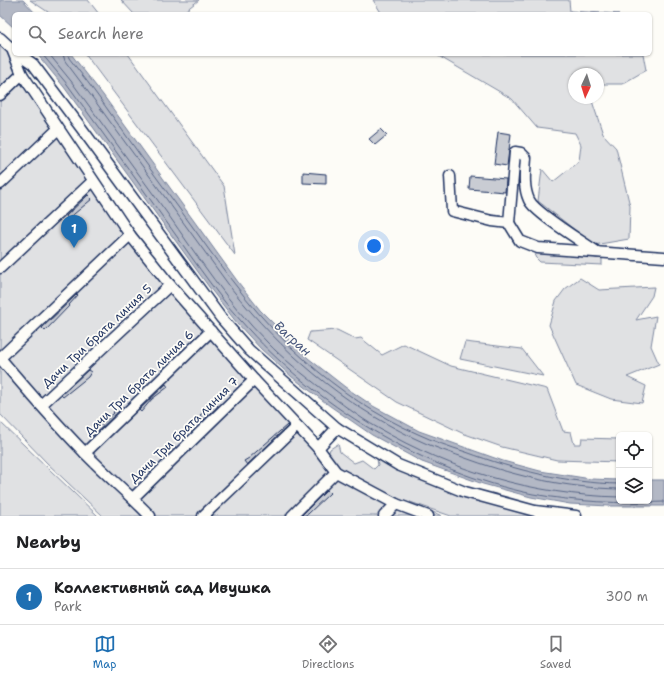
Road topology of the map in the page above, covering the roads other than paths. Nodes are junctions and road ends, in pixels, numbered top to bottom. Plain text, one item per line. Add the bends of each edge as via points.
1 (0, 38) edge
2 (12, 48) edge
3 (17, 56) edge
4 (22, 56) edge
5 (22, 74) junction
6 (0, 95) edge
7 (58, 129) junction
8 (450, 176) dead end
9 (94, 181) junction
10 (0, 184) edge
11 (509, 223) junction
12 (130, 235) junction
13 (597, 252) junction
14 (664, 257) edge
15 (0, 268) edge
16 (170, 285) junction
17 (211, 331) junction
18 (0, 358) edge
19 (254, 380) junction
20 (40, 405) junction
21 (297, 426) junction
22 (337, 428) junction
23 (318, 448) junction
24 (85, 453) junction
25 (336, 472) junction
26 (133, 498) junction
27 (396, 504) junction
28 (150, 516) edge
29 (203, 516) edge
30 (292, 516) edge
31 (384, 516) edge
32 (428, 516) edge
33 (576, 516) edge

1 - 2 street
3 - 5 street
4 - 22 street via 33,64 221,318 249,350
5 - 6 street
5 - 7 street
7 - 9 street
7 - 10 street
8 - 11 street via 452,211
9 - 12 street
9 - 15 street
11 - 13 street via 520,241 538,248
11 - 13 street via 515,152 526,158 525,185 529,201 544,215
12 - 16 street
12 - 18 street
13 - 14 street
16 - 17 street
16 - 20 street, Дачи Три брата линия 5
17 - 19 street
17 - 24 street, Дачи Три брата линия 6
18 - 20 street
19 - 21 street
19 - 26 street, Дачи Три брата линия 7
20 - 24 street
21 - 23 street
21 - 29 street
22 - 23 street
22 - 33 street via 398,465 465,492 535,511
23 - 25 street
24 - 26 street
25 - 27 street
25 - 30 street
26 - 28 street
27 - 31 street
27 - 32 street

